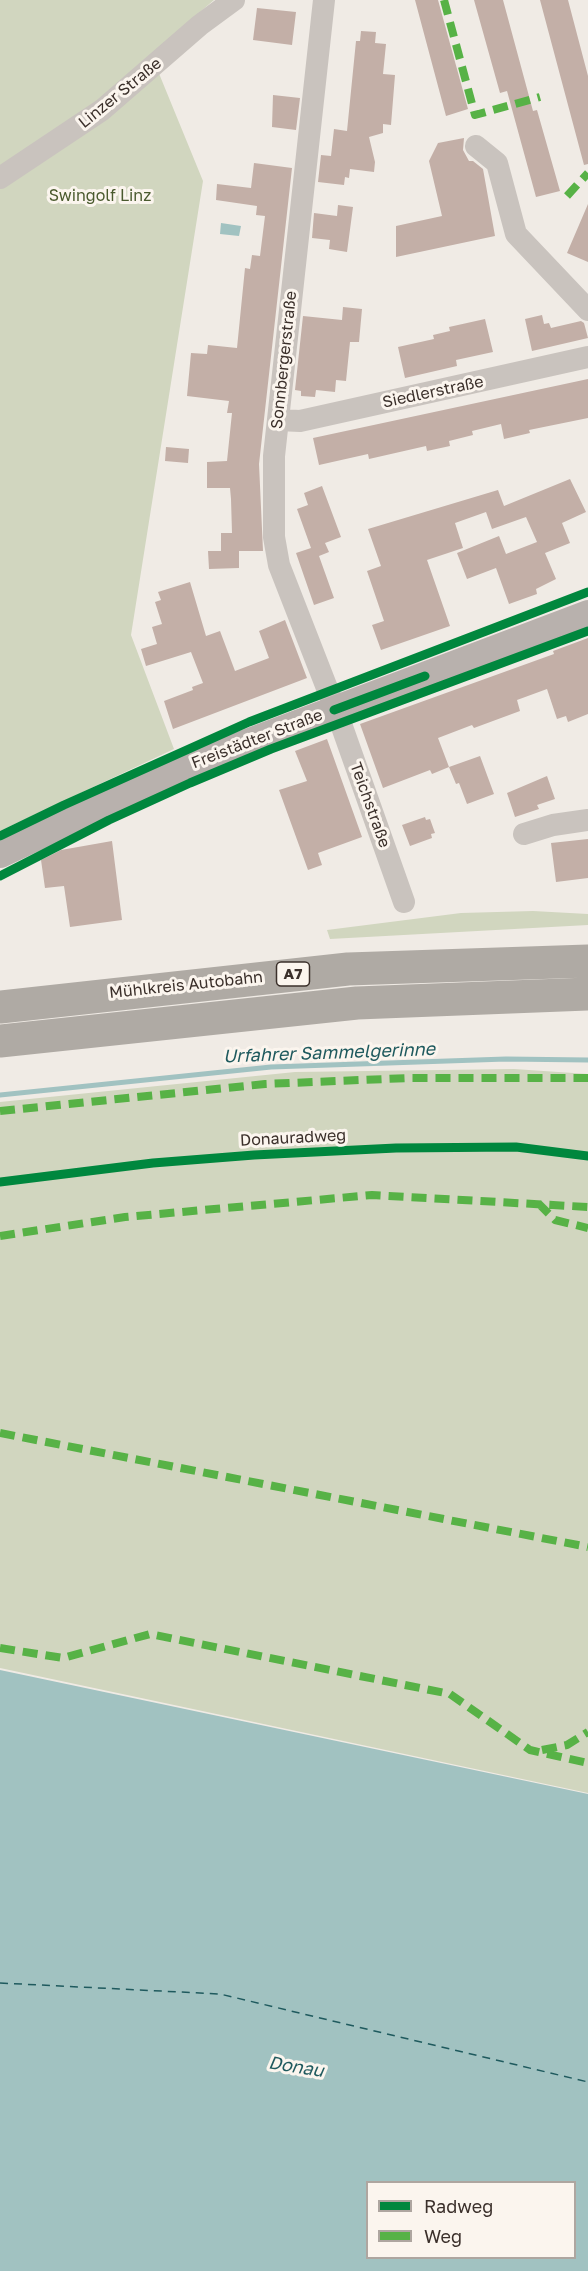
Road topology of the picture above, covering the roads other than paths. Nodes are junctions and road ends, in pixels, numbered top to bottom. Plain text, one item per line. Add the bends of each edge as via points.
1 (234, 0) edge
2 (324, 0) edge
3 (476, 146) dead end
4 (0, 178) edge
5 (588, 310) edge
6 (588, 357) edge
7 (278, 420) junction
8 (588, 614) edge
9 (334, 710) junction
10 (588, 820) edge
11 (524, 834) dead end
12 (0, 854) edge
13 (404, 902) dead end
14 (588, 938) edge
15 (588, 961) edge
16 (0, 984) edge
17 (588, 994) edge
18 (0, 1007) edge
19 (59, 1035) junction
20 (0, 1041) edge
21 (0, 1053) edge

1 - 4 street, Linzer Straße via 119,97
2 - 7 street, Sonnbergerstraße
3 - 5 street via 497,163 516,234
6 - 7 street, Siedlerstraße via 300,422
7 - 9 street, Sonnbergerstraße via 274,456 276,551
8 - 9 main road, Freistädter Straße
9 - 12 main road, Freistädter Straße via 178,769
9 - 13 street, Teichstraße
10 - 11 street
14 - 16 highway via 348,948
15 - 18 highway, Mühlkreis Autobahn / A7 via 348,969
17 - 19 highway, A7 via 357,1003
19 - 20 highway, A7
19 - 21 highway

